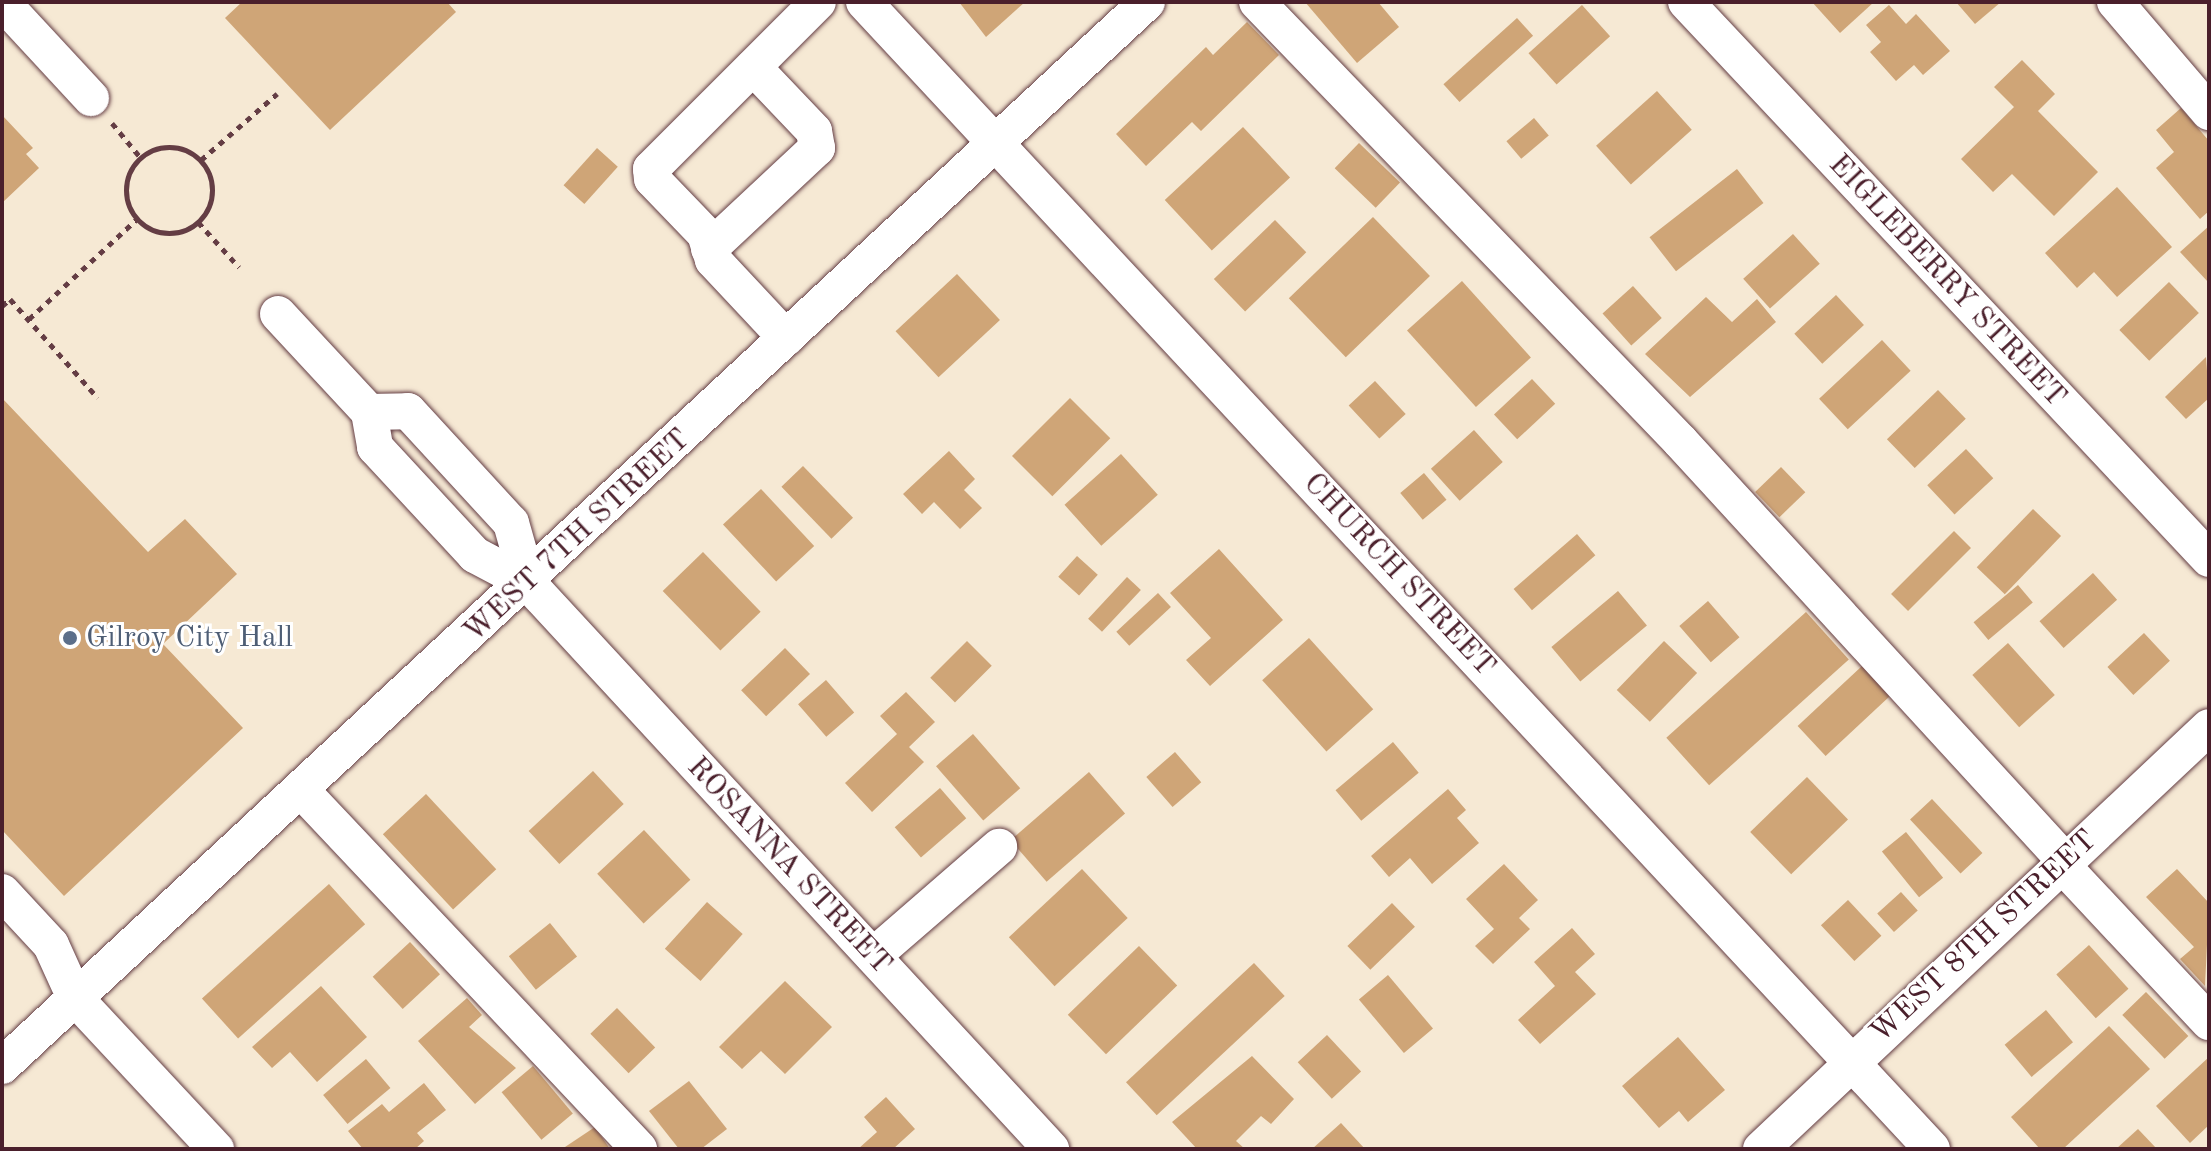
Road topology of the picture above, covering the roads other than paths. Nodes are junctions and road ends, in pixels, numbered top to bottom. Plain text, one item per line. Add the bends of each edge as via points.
1 (2, 2) edge
2 (818, 2) edge
3 (864, 2) edge
4 (1147, 2) edge
5 (1257, 2) edge
6 (1686, 2) edge
7 (2115, 2) edge
8 (753, 67) junction
9 (91, 98) dead end
10 (2209, 112) edge
11 (996, 139) junction
12 (709, 249) junction
13 (278, 314) dead end
14 (786, 338) junction
15 (369, 412) junction
16 (2209, 559) edge
17 (528, 583) junction
18 (2209, 727) edge
19 (301, 790) junction
20 (999, 847) dead end
21 (2064, 863) junction
22 (2, 892) edge
23 (873, 956) junction
24 (75, 998) junction
25 (2209, 1022) edge
26 (1851, 1062) junction
27 (2, 1066) edge
28 (216, 1149) edge
29 (639, 1149) edge
30 (1051, 1149) edge
31 (1761, 1149) edge
32 (1932, 1149) edge

1 - 9 street
2 - 8 street
3 - 11 street, CHURCH STREET
4 - 11 street, WEST 7TH STREET
5 - 21 street via 1680,441
6 - 16 street, EIGLEBERRY STREET
7 - 10 street
8 - 12 street via 651,169
8 - 12 street via 814,131 817,148
11 - 14 street, WEST 7TH STREET
11 - 26 street, CHURCH STREET
12 - 14 street
13 - 15 street, ROSANNA STREET
14 - 17 street, WEST 7TH STREET
15 - 17 street, ROSANNA STREET via 375,447 475,555
15 - 17 street, ROSANNA STREET via 408,411 511,523
17 - 19 street, WEST 7TH STREET
17 - 23 street, ROSANNA STREET
18 - 21 street, WEST 8TH STREET
19 - 24 street, WEST 7TH STREET
19 - 29 street
20 - 23 street
21 - 25 street
21 - 26 street, WEST 8TH STREET
22 - 24 street via 51,945
23 - 30 street, ROSANNA STREET
24 - 27 street, WEST 7TH STREET
24 - 28 street
26 - 31 street, WEST 8TH STREET
26 - 32 street, CHURCH STREET

